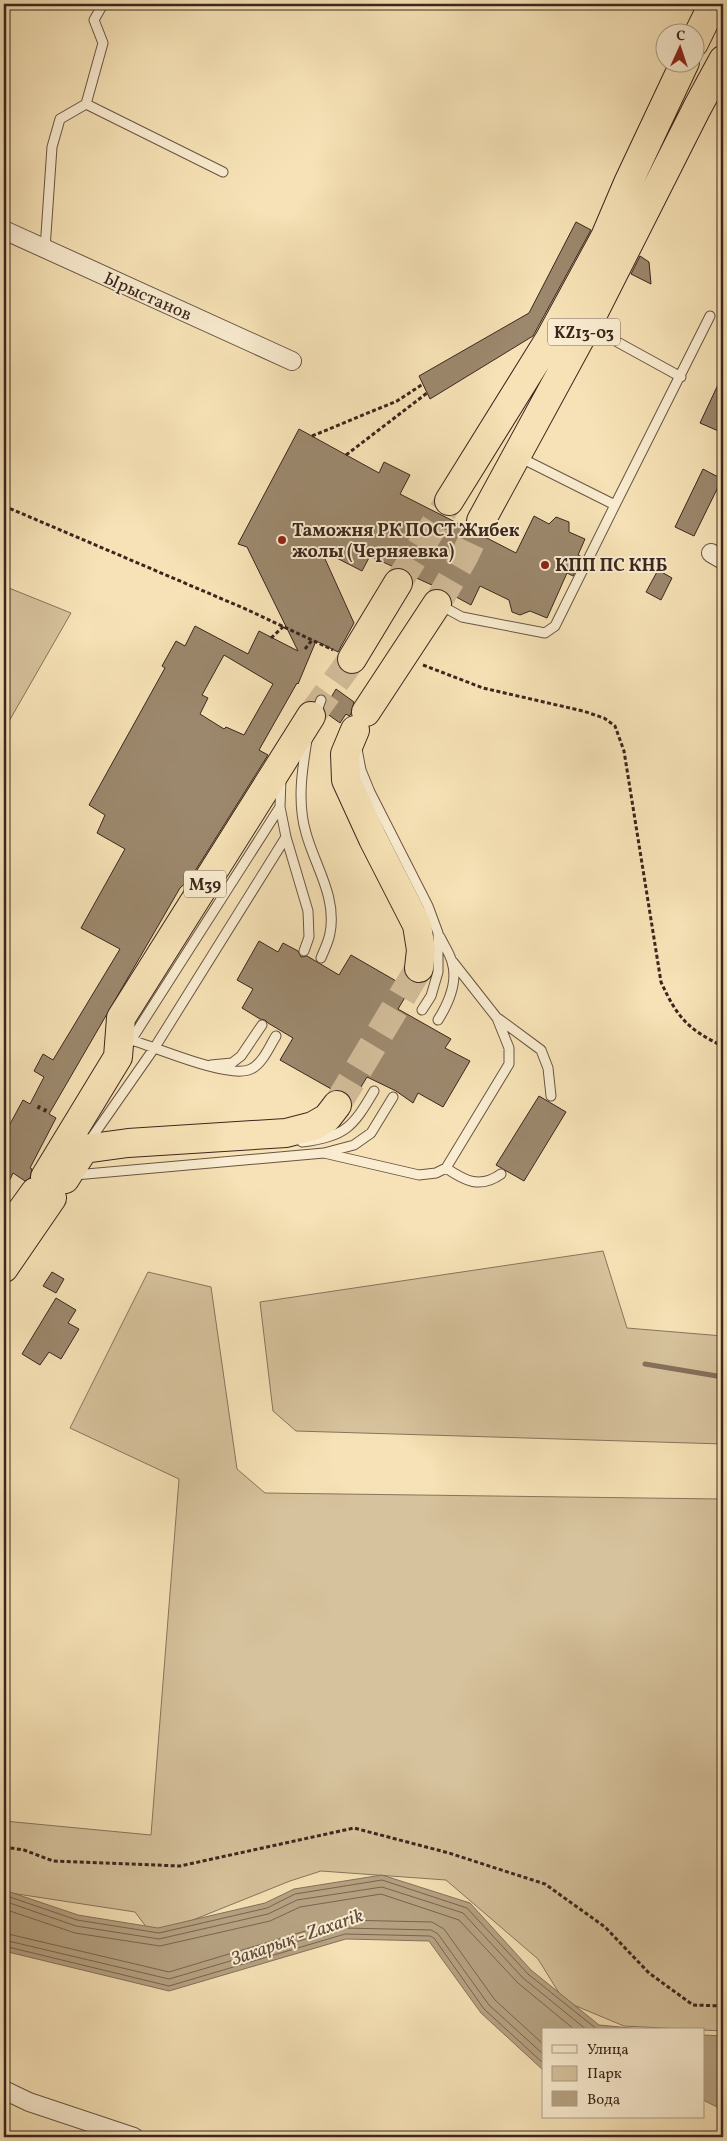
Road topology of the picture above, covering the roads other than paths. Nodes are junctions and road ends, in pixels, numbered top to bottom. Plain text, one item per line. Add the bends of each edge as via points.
1 (103, 4) edge
2 (713, 4) edge
3 (704, 22) edge
4 (723, 60) edge
5 (680, 72) edge
6 (86, 104) junction
7 (654, 130) junction
8 (680, 141) junction
9 (224, 172) dead end
10 (4, 230) edge
11 (45, 249) junction
12 (710, 316) dead end
13 (587, 326) junction
14 (292, 362) dead end
15 (681, 377) junction
16 (516, 455) junction
17 (449, 500) tunnel mouth
18 (615, 505) junction
19 (481, 521) tunnel mouth
20 (398, 583) tunnel mouth
21 (438, 604) joint
22 (352, 659) tunnel mouth
23 (316, 708) joint
24 (361, 721) junction
25 (282, 763) junction
26 (280, 807) junction
27 (286, 837) junction
28 (438, 933) junction
29 (304, 951) dead end
30 (321, 958) dead end
31 (452, 962) junction
32 (419, 968) tunnel mouth
33 (422, 1010) dead end
34 (497, 1018) junction
35 (438, 1020) dead end
36 (262, 1025) dead end
37 (276, 1036) dead end
38 (155, 1047) junction
39 (125, 1049) junction
40 (207, 1066) junction
41 (374, 1091) dead end
42 (551, 1096) dead end
43 (393, 1097) dead end
44 (337, 1105) tunnel mouth
45 (288, 1143) dead end
46 (84, 1149) junction
47 (324, 1153) junction
48 (446, 1168) junction
49 (501, 1174) dead end
50 (42, 1191) junction
51 (4, 1235) edge
52 (4, 1268) edge
53 (4, 2090) edge
54 (134, 2137) edge

1 - 6 lane via 94,20 103,43
2 - 3 highway
4 - 8 highway, KZ13-03
5 - 7 highway, KZ13-03
6 - 9 lane
6 - 11 lane via 60,119 52,147
7 - 8 highway
7 - 17 highway, KZ13-03 via 605,236 549,340
8 - 13 highway, KZ13-03
10 - 11 street, Ырыстанов
11 - 14 street, Ырыстанов
12 - 15 lane
13 - 15 lane
13 - 16 highway, KZ13-03
15 - 18 lane
16 - 18 lane
16 - 19 highway, KZ13-03
18 - 21 lane via 555,626 545,633 462,618
20 - 22 highway
21 - 24 highway
23 - 25 highway, M39
23 - 30 lane via 301,774 305,832 331,904 330,934
24 - 28 lane via 357,750 361,770
24 - 32 highway via 345,754 346,780 417,925 421,950
25 - 26 lane
25 - 39 highway, M39 via 121,1018
26 - 27 lane
26 - 39 lane
27 - 29 lane via 308,911 309,936
27 - 38 lane
28 - 31 lane
28 - 33 lane via 438,972 431,996
31 - 34 lane
31 - 35 lane via 453,980 446,1007
34 - 42 lane via 541,1050 548,1068
34 - 48 lane via 509,1048 509,1064
36 - 40 lane via 241,1056 232,1063
37 - 40 lane via 260,1062 249,1070 236,1073
38 - 39 lane
38 - 40 lane
38 - 46 lane
39 - 50 highway, M39
41 - 45 lane via 358,1118 347,1129 324,1139
43 - 47 lane via 371,1133 354,1145
44 - 46 highway via 327,1118 286,1133 219,1143 128,1144
46 - 50 highway, M39
47 - 48 lane via 418,1175
47 - 50 lane
48 - 49 lane via 465,1181 492,1180
50 - 51 highway, M39
50 - 52 highway, M39
53 - 54 street via 29,2102

